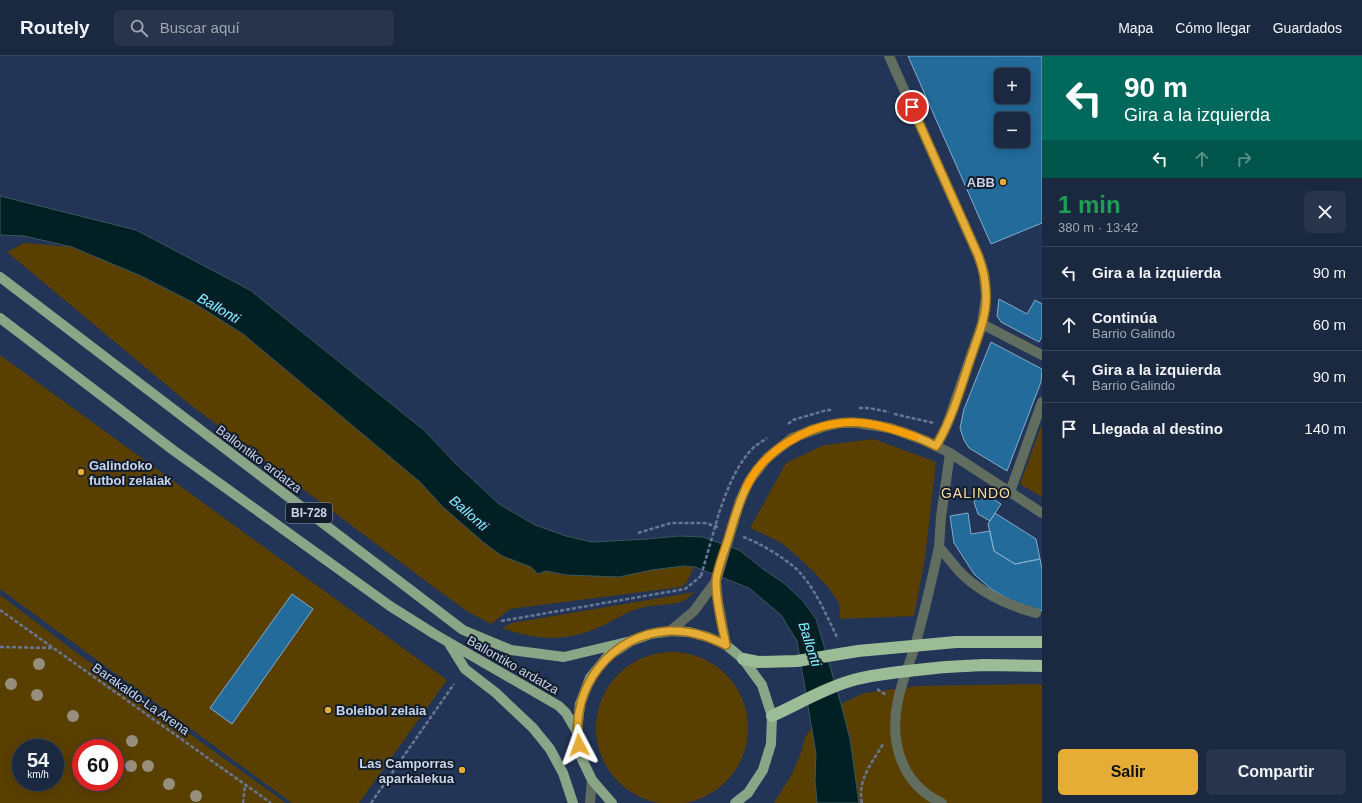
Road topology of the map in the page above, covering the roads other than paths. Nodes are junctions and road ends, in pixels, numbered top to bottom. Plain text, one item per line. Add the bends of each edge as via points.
1 (889, 56) edge
2 (0, 277) edge
3 (0, 318) edge
4 (982, 324) junction
5 (1042, 355) edge
6 (1042, 402) edge
7 (936, 446) junction
8 (950, 454) junction
9 (1010, 492) junction
10 (1042, 513) edge
11 (939, 547) junction
12 (716, 581) junction
13 (1036, 613) dead end
14 (670, 631) junction
15 (631, 640) junction
16 (1042, 642) edge
17 (449, 643) junction
18 (726, 645) junction
19 (743, 659) junction
20 (1042, 666) edge
21 (772, 716) junction
22 (577, 732) junction
23 (592, 780) junction
24 (748, 792) junction
25 (573, 803) edge
26 (590, 803) edge
27 (612, 803) edge
28 (735, 803) edge
29 (748, 803) edge
30 (942, 803) edge

1 - 4 street via 978,255 984,273 986,296
2 - 15 main road, Ballontiko ardatza / BI-728 via 463,630 511,650 564,657
3 - 17 main road, Ballontiko ardatza / BI-728 via 173,450 390,606
4 - 5 street
4 - 7 street via 947,426
6 - 9 street
7 - 8 street
7 - 12 street, bridge via 890,428 856,423 840,423 792,438 767,458 749,481 740,501
8 - 9 street
8 - 11 street
9 - 10 street
11 - 13 street via 959,571 978,588 1000,601
11 - 30 street via 927,602 898,699 895,723 898,751 907,772 919,788
12 - 14 street via 694,611
12 - 18 street
14 - 15 main road, BI-728
14 - 18 main road, BI-728 via 696,633
15 - 22 main road, BI-728 via 608,656 590,678 580,704
16 - 19 highway, bridge via 956,642 858,651 797,661 758,662
17 - 22 main road, Ballontiko ardatza / BI-728 via 559,706
17 - 25 main road via 465,669 496,693 533,728 550,749 563,773
18 - 19 main road, BI-728
19 - 21 main road, BI-728 via 762,685
20 - 21 highway, bridge via 946,667 856,679
21 - 24 main road, BI-728 via 771,744 763,770
22 - 23 main road, BI-728 via 581,757
23 - 26 street
23 - 27 main road, BI-728
24 - 28 main road, BI-728
24 - 29 main road

